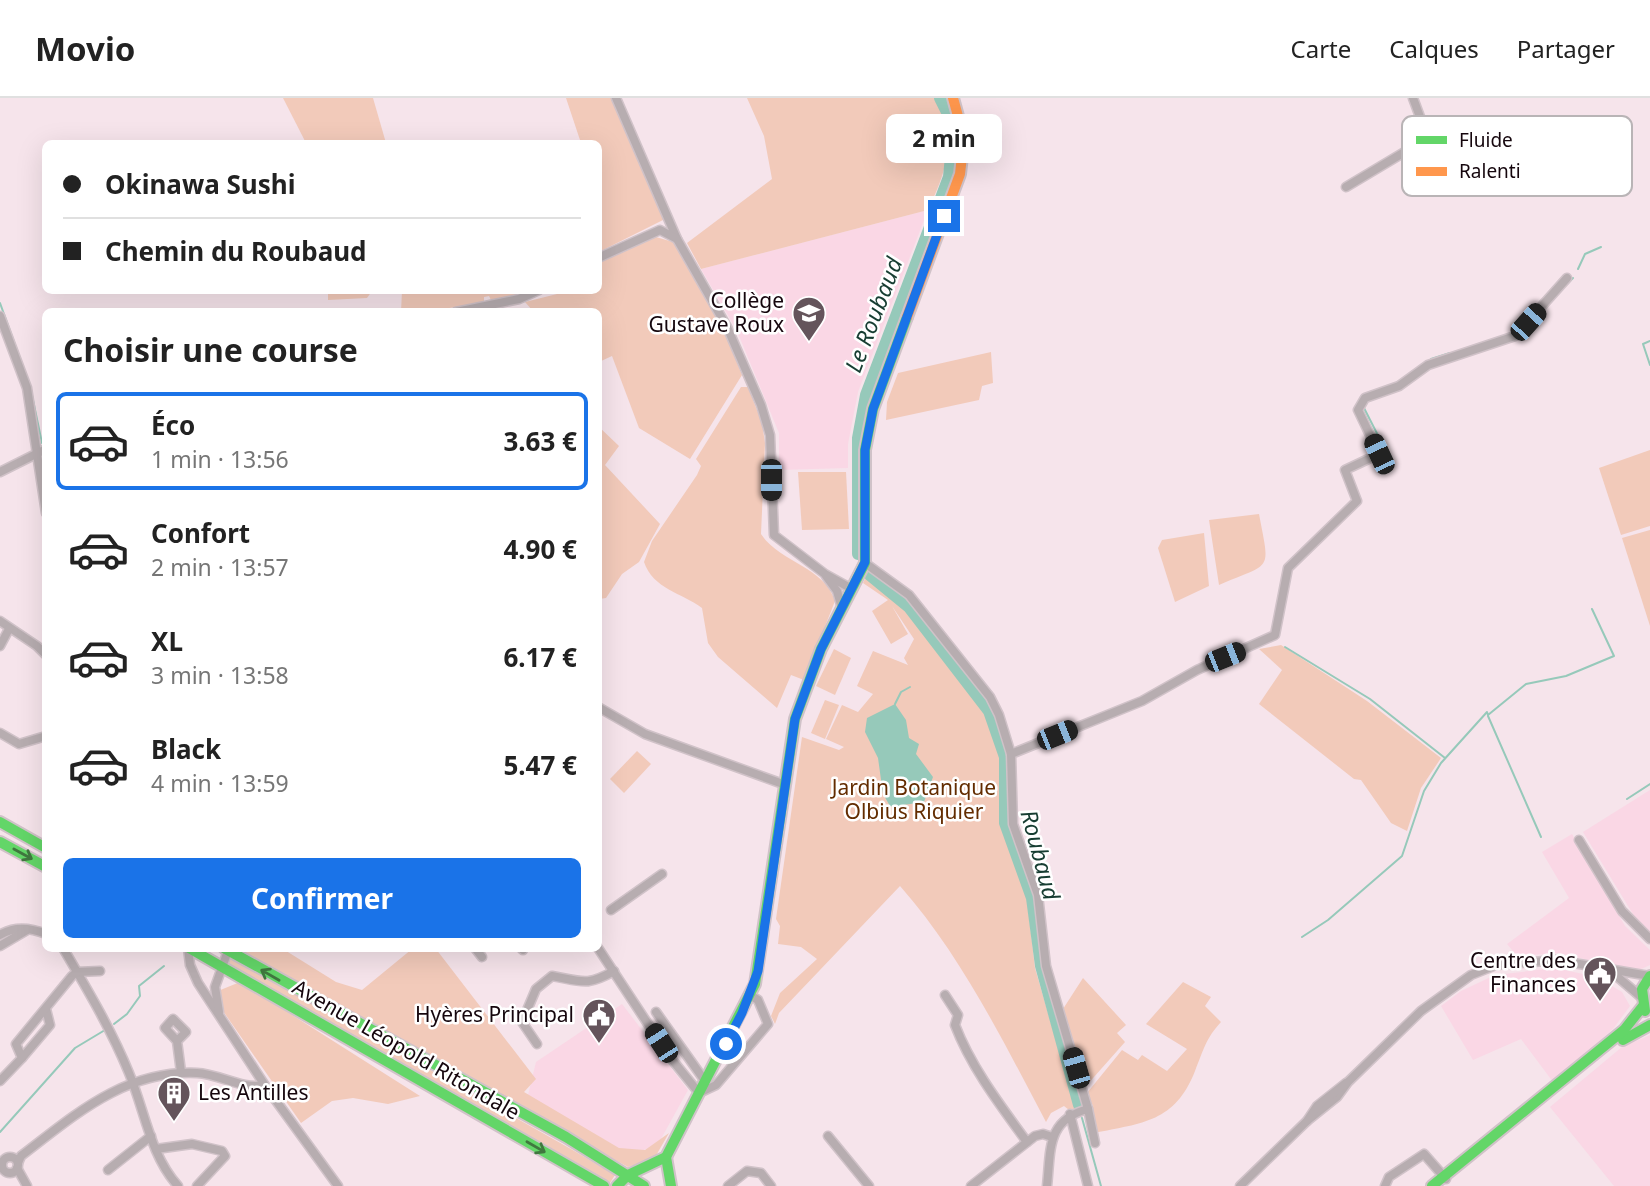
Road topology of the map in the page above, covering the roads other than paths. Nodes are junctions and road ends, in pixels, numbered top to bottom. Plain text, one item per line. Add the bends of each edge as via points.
1 (616, 98) edge
2 (953, 98) edge
3 (1413, 98) edge
4 (1420, 116) edge
5 (1402, 154) edge
6 (1346, 187) dead end
7 (677, 239) junction
8 (602, 256) edge
9 (1567, 278) dead end
10 (530, 294) edge
11 (475, 308) edge
12 (0, 316) edge
13 (42, 451) edge
14 (0, 472) edge
15 (865, 562) junction
16 (825, 574) junction
17 (837, 591) junction
18 (850, 592) junction
19 (842, 608) junction
20 (0, 621) edge
21 (9, 629) junction
22 (0, 646) edge
23 (42, 652) edge
24 (602, 709) edge
25 (0, 733) edge
26 (42, 737) edge
27 (1011, 754) junction
28 (783, 784) junction
29 (0, 822) edge
30 (1578, 840) dead end
31 (0, 842) edge
32 (42, 846) edge
33 (42, 865) edge
34 (662, 874) dead end
35 (611, 910) dead end
36 (27, 930) junction
37 (42, 933) edge
38 (0, 934) edge
39 (1649, 939) edge
40 (0, 946) edge
41 (65, 952) edge
42 (190, 952) edge
43 (196, 952) edge
44 (226, 952) edge
45 (232, 952) edge
46 (478, 952) edge
47 (601, 952) edge
48 (482, 957) dead end
49 (222, 967) junction
50 (1608, 970) junction
51 (100, 971) dead end
52 (614, 971) junction
53 (77, 972) junction
54 (1650, 976) edge
55 (750, 995) junction
56 (945, 995) dead end
57 (1642, 1001) junction
58 (46, 1009) junction
59 (656, 1012) dead end
60 (1650, 1017) edge
61 (221, 1018) junction
62 (1650, 1025) edge
63 (177, 1041) dead end
64 (537, 1044) dead end
65 (22, 1058) junction
66 (255, 1070) junction
67 (181, 1072) junction
68 (0, 1081) edge
69 (132, 1081) junction
70 (236, 1081) junction
71 (705, 1081) junction
72 (264, 1085) junction
73 (699, 1093) junction
74 (1088, 1109) junction
75 (1070, 1114) junction
76 (151, 1136) junction
77 (828, 1136) dead end
78 (1052, 1138) junction
79 (1027, 1142) junction
80 (1095, 1143) dead end
81 (156, 1149) junction
82 (666, 1157) junction
83 (7, 1163) edge
84 (108, 1171) dead end
85 (626, 1174) junction
86 (1444, 1181) edge
87 (335, 1185) edge
88 (973, 1185) edge
89 (27, 1186) edge
90 (178, 1186) edge
91 (197, 1186) edge
92 (604, 1186) edge
93 (617, 1186) edge
94 (644, 1186) edge
95 (671, 1186) edge
96 (728, 1186) edge
97 (771, 1186) edge
98 (869, 1186) edge
99 (1047, 1186) edge
100 (1088, 1186) edge
101 (1240, 1186) edge
102 (1385, 1186) edge
103 (1432, 1186) edge

1 - 7 street
2 - 15 main road via 964,138 960,174 868,429
3 - 4 street
5 - 6 street
7 - 8 street via 660,230
7 - 16 street via 727,327 766,419 774,535
9 - 27 street via 1515,336 1428,365 1399,386 1365,398 1358,410 1379,454 1345,470 1357,501 1288,568 1275,635 1142,701
10 - 11 street
12 - 13 street via 27,388
13 - 14 street
15 - 18 main road
15 - 27 street via 909,595 990,697
16 - 17 street
16 - 18 street
17 - 18 street
17 - 19 street
18 - 19 main road
19 - 28 main road via 802,697
20 - 21 street
21 - 22 street
21 - 23 street
24 - 28 street via 645,734
25 - 26 street via 19,744
27 - 74 street via 1013,824 1038,894 1046,966
28 - 55 main road via 758,971
29 - 32 main road
30 - 39 street via 1622,911
31 -> 33 main road
34 - 35 street
36 - 37 street
36 - 38 street via 15,928
36 - 40 street
41 - 53 street
42 - 61 street via 195,976
43 - 49 main road, Avenue Léopold Ritondale
44 - 49 street
85 -> 45 main road, Avenue Léopold Ritondale
46 - 48 street
47 - 52 street
49 - 61 street via 215,986
49 -> 92 main road, Avenue Léopold Ritondale
50 - 54 street
50 - 57 street
50 - 101 street via 1556,960 1496,965 1471,975 1421,1012
51 - 53 street
52 - 64 street via 584,984 552,976 536,989 522,1023
52 - 73 street
53 - 58 street
53 - 69 street via 109,1027
54 - 57 main road
55 - 71 main road
55 - 73 street via 758,1000 768,1024 716,1085
56 - 79 street via 958,1016 954,1025 961,1041
57 - 60 main road
57 - 86 main road via 1624,1030
58 - 65 street via 50,1025
58 - 65 street via 16,1045
59 - 71 street
61 - 66 street
62 - 86 main road via 1629,1036
63 - 67 street
65 - 68 street
66 - 70 street
66 - 72 street
67 - 69 street
67 - 70 street
69 - 76 street
69 - 83 street via 88,1105
70 - 72 street via 252,1087
71 - 73 main road
72 - 87 street
73 - 82 main road
74 - 75 street
74 - 80 street
75 - 78 street
75 - 100 street
76 - 81 street
76 - 84 street
77 - 98 street
78 - 79 street via 1043,1134
78 - 99 street
79 - 88 street
81 - 90 street via 160,1164
81 - 91 street via 192,1144 222,1151 221,1164
82 - 85 main road
82 - 95 main road
83 - 89 street
85 - 93 main road
85 - 94 main road, Avenue Léopold Ritondale
86 - 102 street via 1424,1154 1389,1177
86 - 103 main road
96 - 97 street via 747,1171 761,1173

